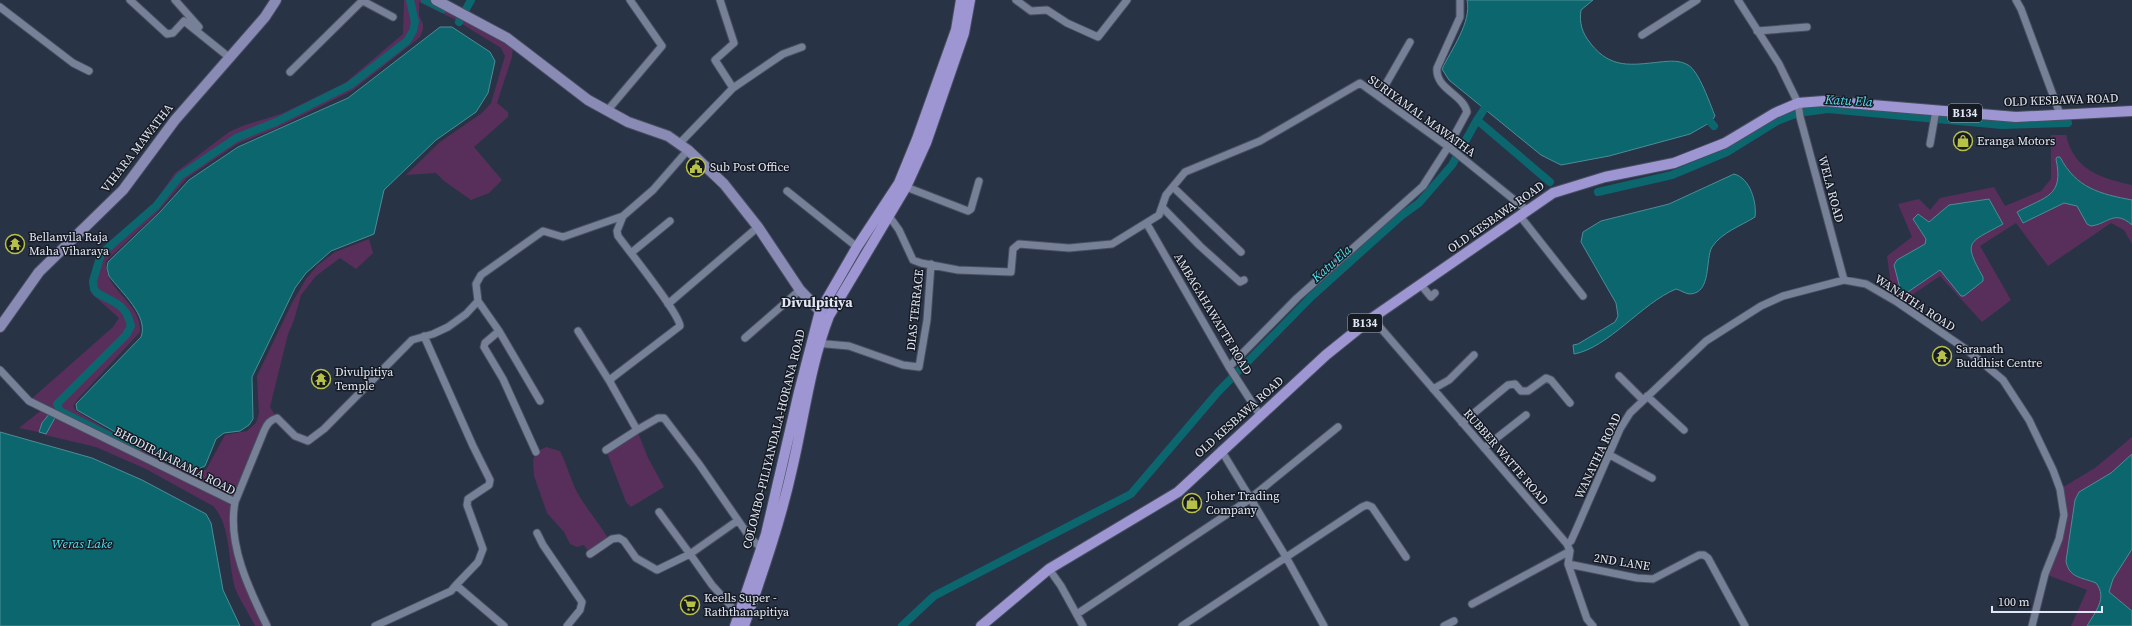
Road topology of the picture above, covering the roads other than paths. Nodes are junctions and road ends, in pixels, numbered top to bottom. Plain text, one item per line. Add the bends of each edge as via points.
1 (130, 0) edge
2 (175, 0) edge
3 (276, 0) edge
4 (363, 0) edge
5 (630, 0) edge
6 (720, 0) edge
7 (961, 0) edge
8 (970, 0) edge
9 (1016, 0) edge
10 (1127, 0) edge
11 (1460, 0) edge
12 (1697, 0) edge
13 (1738, 0) edge
14 (2016, 0) edge
15 (442, 1) edge
16 (0, 7) edge
17 (393, 17) dead end
18 (1807, 27) dead end
19 (1757, 31) junction
20 (1642, 36) dead end
21 (1410, 42) dead end
22 (802, 47) dead end
23 (231, 56) junction
24 (89, 71) dead end
25 (290, 72) dead end
26 (733, 88) junction
27 (1378, 96) junction
28 (1799, 106) junction
29 (1936, 110) junction
30 (607, 111) junction
31 (2132, 111) edge
32 (2060, 114) junction
33 (922, 141) junction
34 (680, 144) junction
35 (1930, 144) dead end
36 (1449, 147) junction
37 (688, 150) junction
38 (979, 181) dead end
39 (906, 187) junction
40 (1173, 187) junction
41 (787, 191) dead end
42 (1163, 208) junction
43 (1524, 214) junction
44 (623, 216) junction
45 (889, 216) junction
46 (670, 221) dead end
47 (1147, 224) junction
48 (758, 228) junction
49 (857, 247) junction
50 (1241, 252) dead end
51 (631, 253) junction
52 (931, 264) junction
53 (1244, 280) dead end
54 (1844, 280) junction
55 (1421, 285) junction
56 (800, 290) junction
57 (1435, 293) dead end
58 (1583, 296) dead end
59 (478, 302) junction
60 (668, 304) junction
61 (825, 314) junction
62 (1372, 318) junction
63 (0, 327) edge
64 (499, 331) junction
65 (578, 331) dead end
66 (424, 336) junction
67 (745, 338) dead end
68 (815, 343) junction
69 (1474, 355) dead end
70 (1229, 367) junction
71 (0, 370) edge
72 (1618, 376) dead end
73 (610, 382) junction
74 (1433, 389) junction
75 (1645, 398) junction
76 (540, 401) dead end
77 (1570, 403) dead end
78 (1260, 415) junction
79 (1526, 415) dead end
80 (1462, 423) junction
81 (1338, 427) dead end
82 (637, 430) junction
83 (1684, 430) dead end
84 (1484, 448) junction
85 (606, 450) dead end
86 (1222, 450) junction
87 (536, 452) dead end
88 (1608, 454) junction
89 (1652, 478) dead end
90 (1250, 497) junction
91 (235, 502) junction
92 (659, 512) dead end
93 (737, 521) junction
94 (537, 533) dead end
95 (1567, 544) junction
96 (764, 551) junction
97 (1570, 552) junction
98 (590, 554) dead end
99 (690, 554) junction
100 (1286, 557) junction
101 (1406, 557) dead end
102 (1568, 564) junction
103 (1049, 569) junction
104 (456, 585) junction
105 (1472, 604) dead end
106 (1077, 614) junction
107 (739, 615) junction
108 (1454, 621) dead end
109 (267, 626) edge
110 (375, 626) edge
111 (504, 626) edge
112 (566, 626) edge
113 (735, 626) edge
114 (744, 626) edge
115 (981, 626) edge
116 (1082, 626) edge
117 (1182, 626) edge
118 (1324, 626) edge
119 (1444, 626) edge
120 (1593, 626) edge
121 (1745, 626) edge
122 (2032, 626) edge

1 - 23 street via 167,34 173,33 184,21
2 - 23 street via 190,20
3 - 23 street, VIHARA MAWATHA via 265,18
4 - 17 street
4 - 25 street
5 - 30 street via 662,46
6 - 26 street via 734,43 715,60
7 - 33 main road, COLOMBO-PILIYANDALA-HORANA ROAD via 956,30
8 - 33 main road, COLOMBO-PILIYANDALA-HORANA ROAD via 964,33
9 - 10 street via 1031,11 1047,10 1067,23 1098,37
11 - 36 street via 1460,16 1436,73 1443,86 1467,112
12 - 20 street
13 - 19 street, WELA ROAD
14 - 32 street
15 - 30 street via 507,38 588,100
16 - 24 street via 73,63
18 - 19 street
19 - 28 street, WELA ROAD via 1779,64
21 - 27 street
22 - 26 street via 783,54
23 - 63 street, VIHARA MAWATHA via 174,120 123,190 34,277
26 - 34 street
27 - 36 street, SURIYAMAL MAWATHA
27 - 40 street, SURIYAMAL MAWATHA via 1360,83 1260,141 1185,172
28 - 29 main road, OLD KESBAWA ROAD / B134 via 1824,101
28 - 43 main road, OLD KESBAWA ROAD / B134 via 1775,113 1725,142 1674,163 1605,177 1553,193
28 - 54 street, WELA ROAD
29 - 32 main road, OLD KESBAWA ROAD / B134 via 2016,117
29 - 35 street
30 - 34 street via 628,122 668,136
31 - 32 main road, OLD KESBAWA ROAD / B134
33 - 39 main road, COLOMBO-PILIYANDALA-HORANA ROAD
33 - 49 main road, COLOMBO-PILIYANDALA-HORANA ROAD via 899,183
34 - 37 street
36 - 43 street, SURIYAMAL MAWATHA
36 - 70 street via 1418,192 1296,298
37 - 44 street via 653,190
37 - 48 street via 724,184
38 - 39 street via 971,209 968,211
39 - 45 main road, COLOMBO-PILIYANDALA-HORANA ROAD
40 - 42 street, SURIYAMAL MAWATHA via 1166,195
40 - 50 street
41 - 49 street
42 - 47 street, SURIYAMAL MAWATHA via 1159,215
42 - 53 street via 1240,282
43 - 55 main road, OLD KESBAWA ROAD / B134
43 - 58 street, SURIYAMAL MAWATHA
44 - 51 street via 617,231 618,236
44 - 59 street via 563,237 543,231 480,275 476,284
45 - 52 street, SURIYAMAL MAWATHA via 899,230 913,260 921,264
45 - 61 main road, COLOMBO-PILIYANDALA-HORANA ROAD
46 - 51 street
47 - 52 street, SURIYAMAL MAWATHA via 1112,244 1069,248 1018,244 1013,249 1011,272 958,270
47 - 70 street, AMBAGAHAWATTE ROAD
48 - 56 street
48 - 60 street
49 - 61 main road, COLOMBO-PILIYANDALA-HORANA ROAD
51 - 60 street
52 - 68 street, DIAS TERRACE via 927,320 919,367 903,365 849,346
54 - 75 street, WANATHA ROAD via 1783,296 1760,306 1706,341
54 - 122 street, WANATHA ROAD via 1866,284 1967,350 2003,380 2029,420 2054,470 2064,515
55 - 57 street via 1431,297
55 - 62 main road, OLD KESBAWA ROAD / B134
56 - 61 street
56 - 67 street
59 - 64 street
59 - 66 street via 448,327
60 - 73 street via 680,320 680,326
61 - 68 main road, COLOMBO-PILIYANDALA-HORANA ROAD
62 - 74 street, RUBBER WATTE ROAD
62 - 78 main road, OLD KESBAWA ROAD / B134 via 1326,355
64 - 76 street
64 - 87 street via 485,343 484,347
65 - 73 street
66 - 91 street via 412,340 324,429 308,441 295,436 277,418 268,423
66 - 104 street via 490,480 490,485 468,499 467,505 483,549 478,562
68 - 96 main road, COLOMBO-PILIYANDALA-HORANA ROAD via 766,534
69 - 74 street via 1450,380
70 - 78 street, AMBAGAHAWATTE ROAD
71 - 91 street, BHODIRAJARAMA ROAD via 29,401 36,405
72 - 75 street
73 - 82 street
74 - 80 street, RUBBER WATTE ROAD
75 - 83 street
75 - 88 street, WANATHA ROAD via 1630,413
77 - 80 street via 1551,380 1546,378 1528,391 1522,391 1514,384 1508,385
78 - 86 main road, OLD KESBAWA ROAD / B134
79 - 84 street
80 - 84 street, RUBBER WATTE ROAD
81 - 90 street
82 - 85 street
82 - 93 street via 658,418 664,418
84 - 95 street, RUBBER WATTE ROAD
86 - 90 street
86 - 103 main road, OLD KESBAWA ROAD / B134 via 1167,500
88 - 89 street
88 - 95 street, WANATHA ROAD via 1571,541
90 - 100 street
90 - 106 street
91 - 109 street, BHODIRAJARAMA ROAD via 233,510 236,546 247,583
92 - 99 street
93 - 96 street
93 - 99 street
94 - 112 street via 582,602 580,610
95 - 97 street, RUBBER WATTE ROAD
96 - 107 main road, COLOMBO-PILIYANDALA-HORANA ROAD
96 - 114 main road, COLOMBO-PILIYANDALA-HORANA ROAD
97 - 102 street
97 - 105 street
98 - 99 street via 612,538 624,541 636,558 657,570
99 - 107 street via 712,585
100 - 101 street via 1362,506 1368,505 1372,507
100 - 117 street
100 - 118 street
102 - 120 street via 1587,619
102 - 121 street, 2ND LANE via 1653,579 1699,555 1704,555
103 - 106 street
103 - 115 main road, OLD KESBAWA ROAD / B134
104 - 110 street via 451,591
104 - 111 street
106 - 116 street
107 - 113 main road, COLOMBO-PILIYANDALA-HORANA ROAD
108 - 119 street

